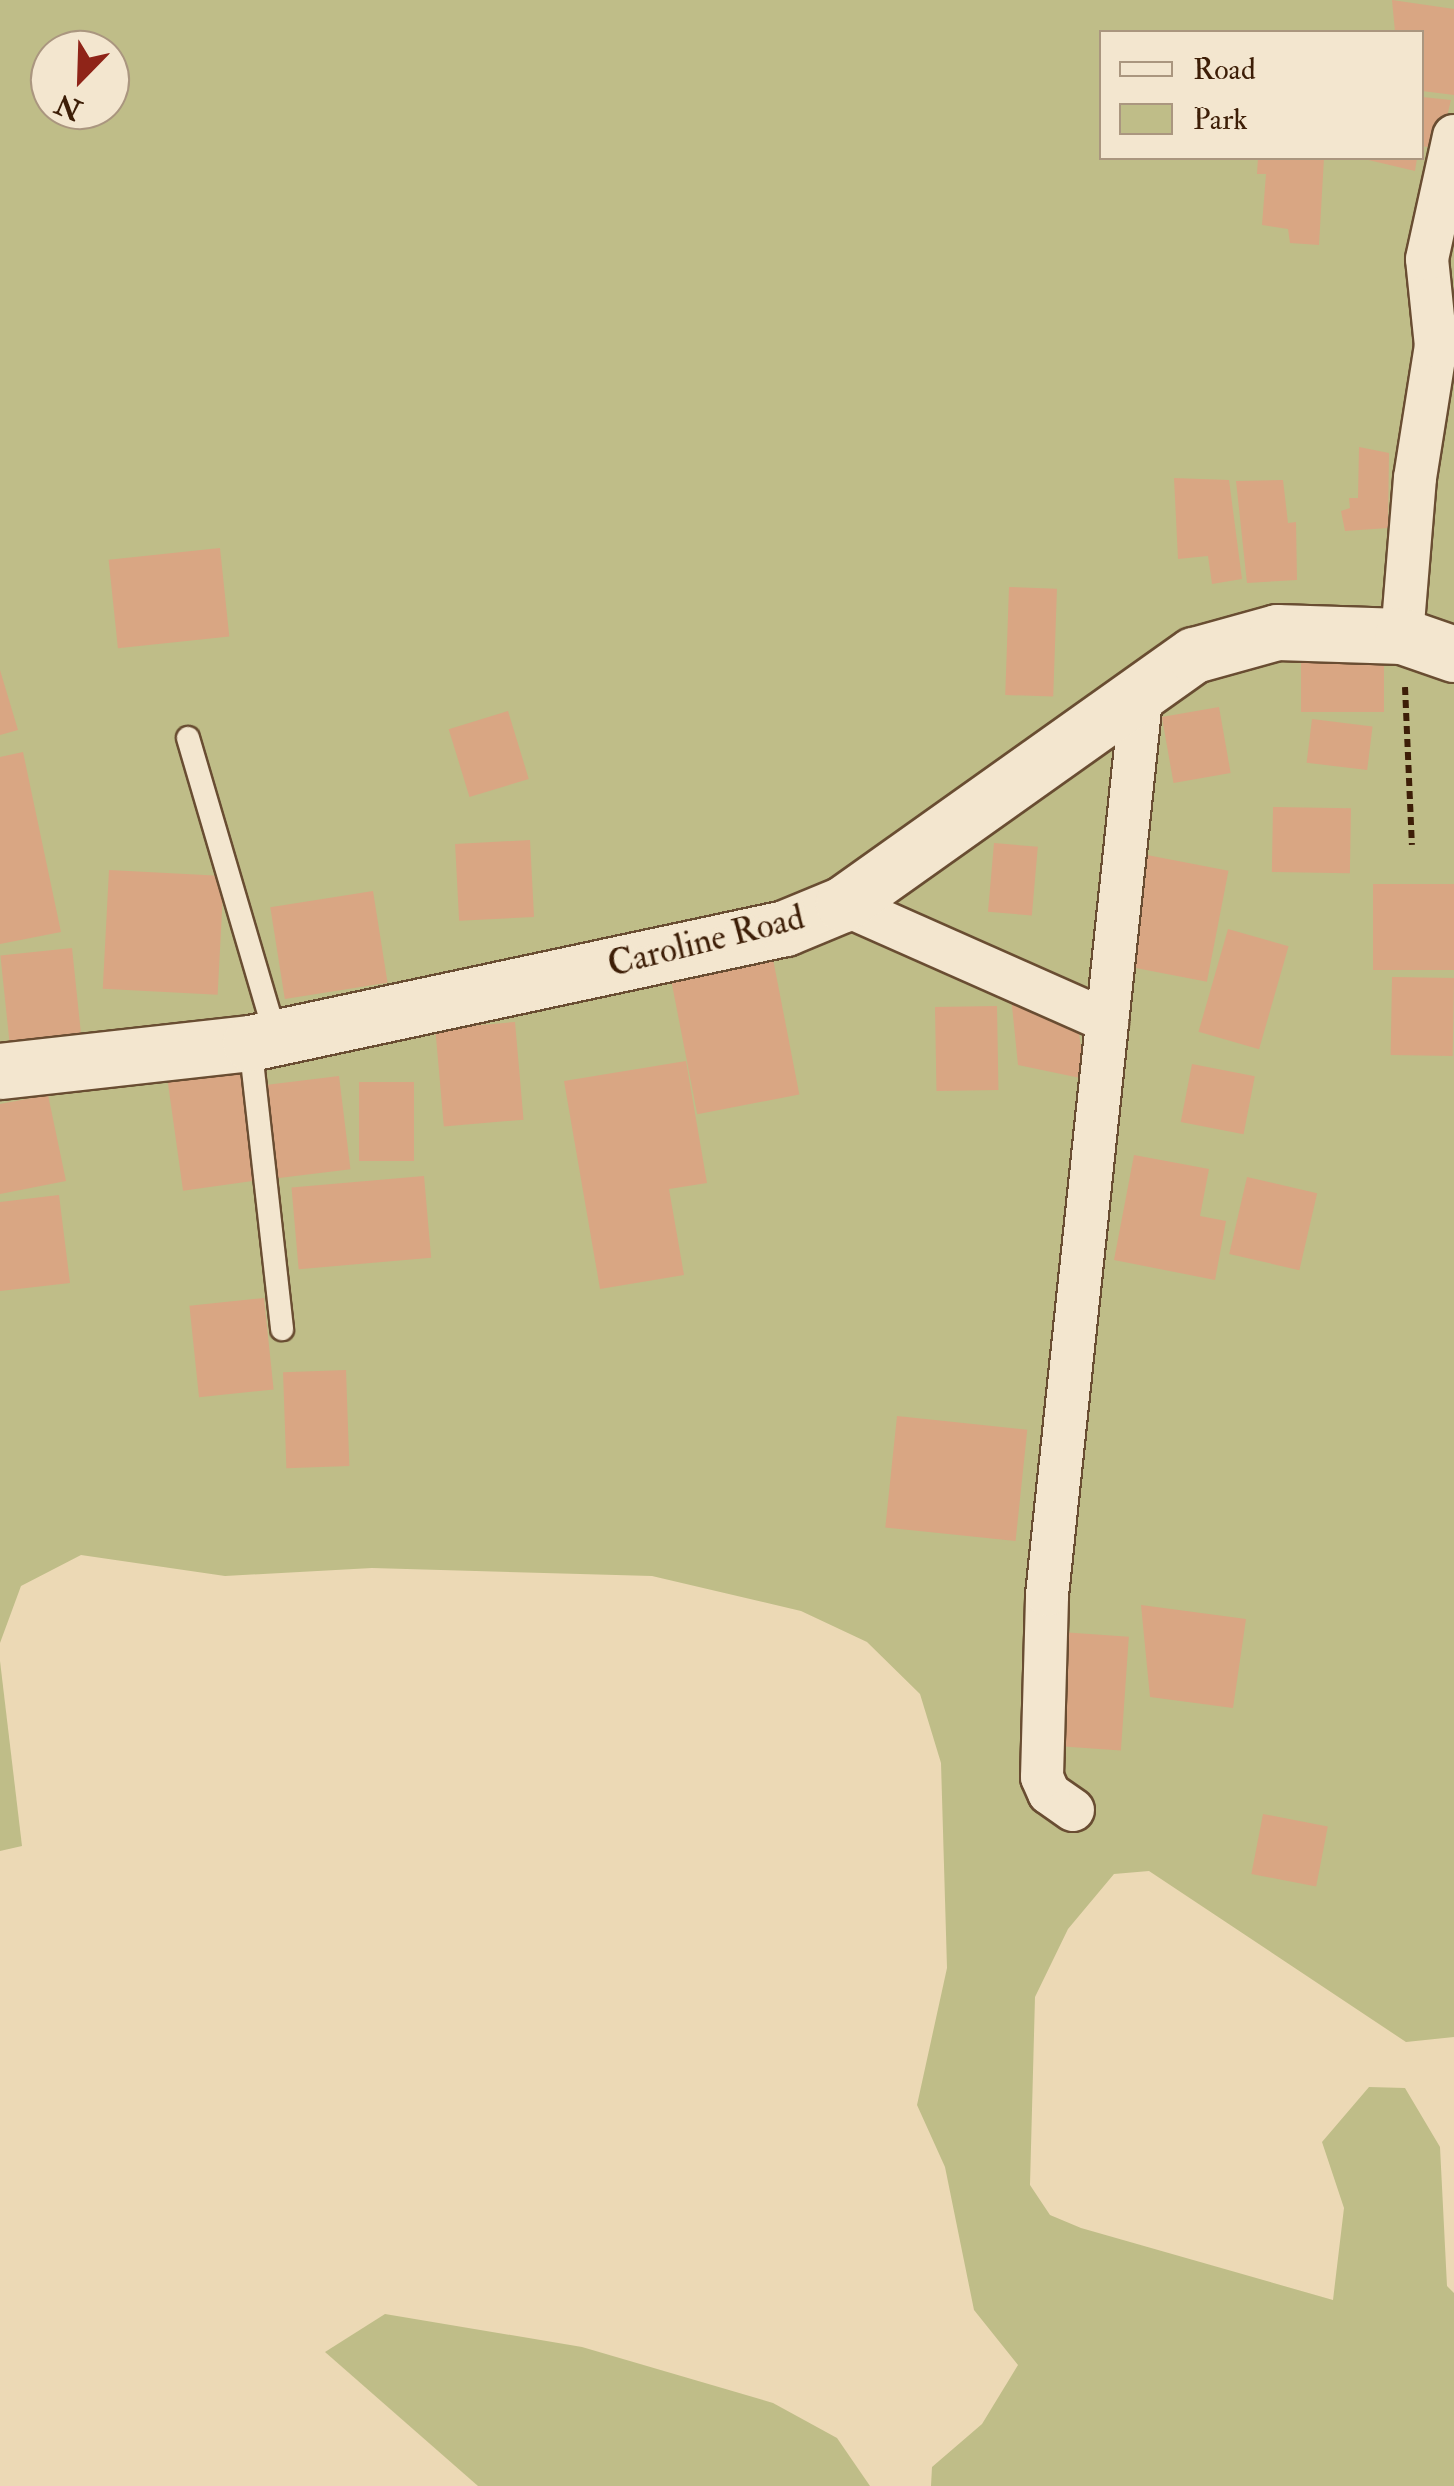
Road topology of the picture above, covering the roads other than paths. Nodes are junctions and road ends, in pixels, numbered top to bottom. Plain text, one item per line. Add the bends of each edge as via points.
1 (1454, 136) edge
2 (1402, 636) junction
3 (1454, 654) edge
4 (1140, 699) junction
5 (188, 738) dead end
6 (843, 904) junction
7 (1107, 1021) junction
8 (263, 1040) junction
9 (0, 1071) edge
10 (282, 1329) dead end
11 (1073, 1810) dead end

1 - 2 street via 1427,259 1436,346 1415,478
2 - 3 main road, Caroline Road
2 - 4 main road, Caroline Road via 1277,632 1194,655
4 - 6 main road, Caroline Road
4 - 7 street
5 - 8 lane
6 - 7 street
6 - 8 main road, Caroline Road via 785,928
7 - 11 street via 1048,1594 1042,1777 1048,1793
8 - 9 main road, Caroline Road
8 - 10 lane

